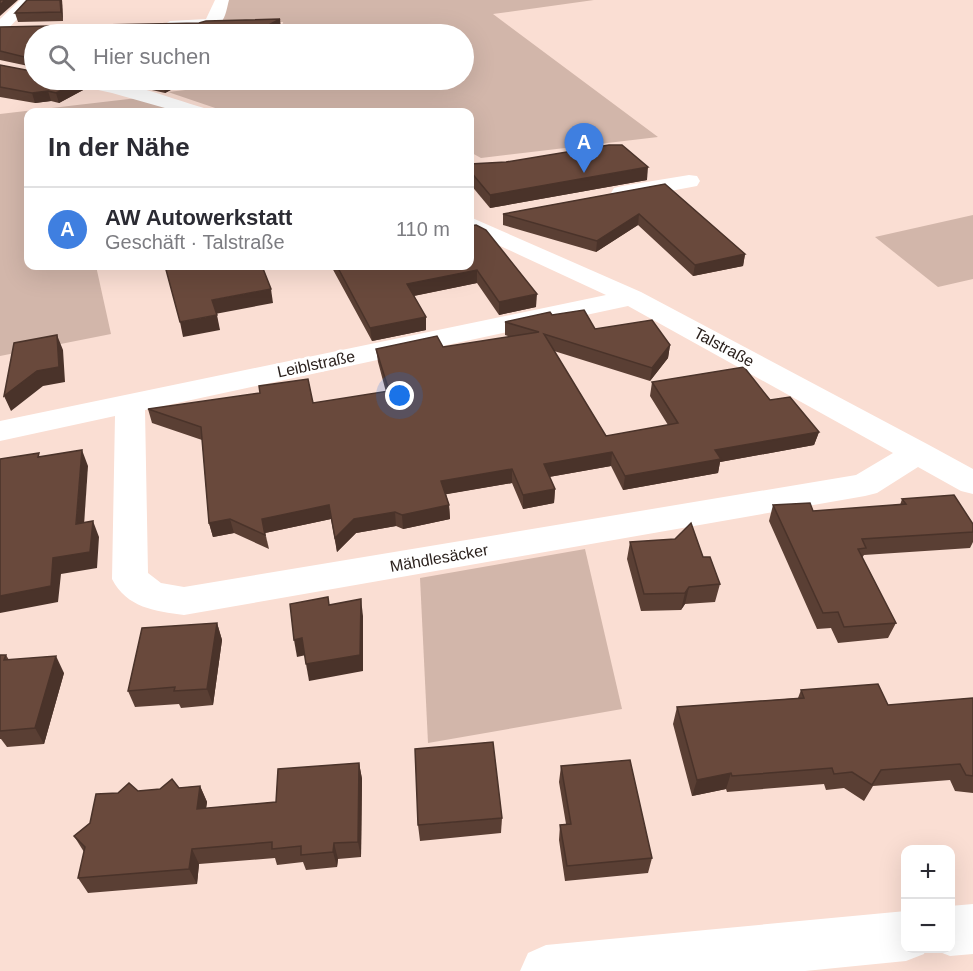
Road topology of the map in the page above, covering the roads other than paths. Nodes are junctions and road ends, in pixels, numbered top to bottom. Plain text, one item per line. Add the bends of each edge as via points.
1 (28, 0) edge
2 (222, 0) edge
3 (203, 24) edge
4 (22, 28) edge
5 (0, 29) edge
6 (123, 90) edge
7 (184, 108) edge
8 (689, 181) dead end
9 (604, 196) edge
10 (503, 215) edge
11 (474, 223) edge
12 (474, 226) edge
13 (632, 297) junction
14 (130, 404) junction
15 (0, 431) edge
16 (918, 452) junction
17 (973, 483) edge
18 (973, 929) edge
19 (955, 931) edge
20 (901, 936) edge
21 (546, 971) edge

1 - 5 street
2 - 3 street via 215,20
4 - 5 street
6 - 7 street
8 - 9 street
10 - 11 street, Talstraße
12 - 13 street, Talstraße
13 - 14 street, Leiblstraße
13 - 16 street, Talstraße
14 - 15 street, Leiblstraße
14 - 16 street, Mähdlesäcker via 130,579 151,596 184,601 865,485
16 - 17 street, Talstraße
18 - 19 street
20 - 21 street

